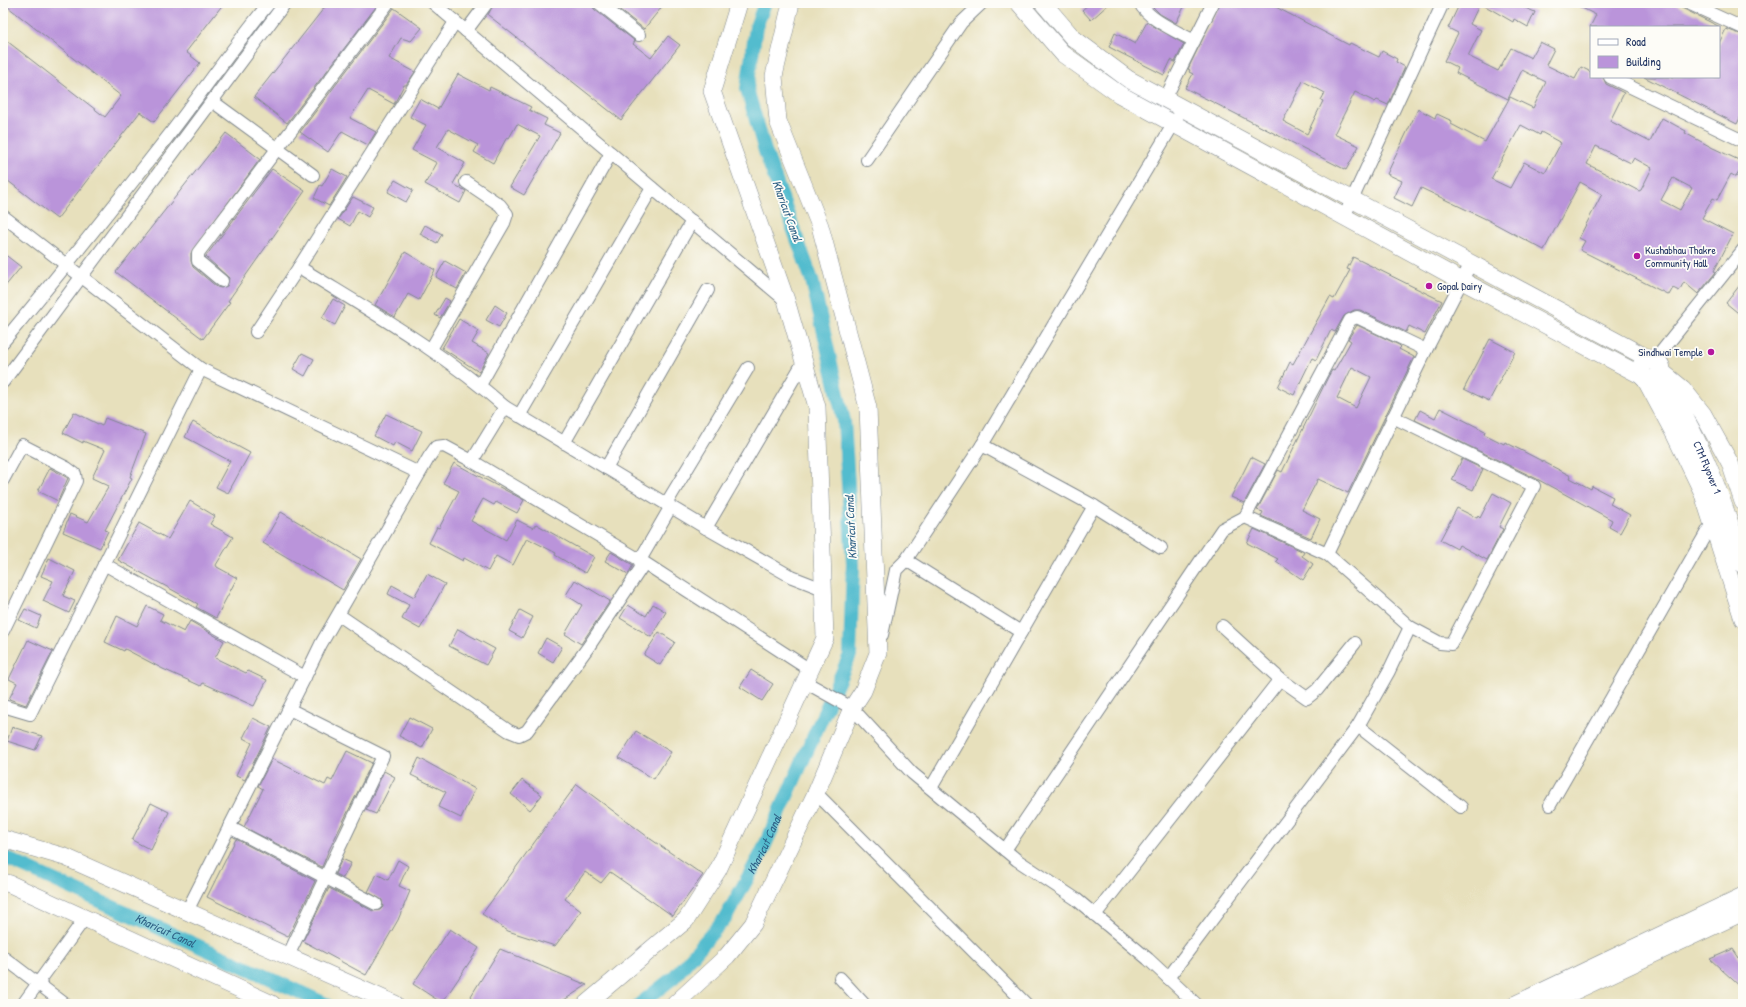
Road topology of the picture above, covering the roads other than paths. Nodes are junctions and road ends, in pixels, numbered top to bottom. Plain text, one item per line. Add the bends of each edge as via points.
1 (269, 3) edge
2 (285, 3) edge
3 (388, 3) edge
4 (433, 3) edge
5 (487, 3) edge
6 (599, 3) edge
7 (739, 3) edge
8 (791, 3) edge
9 (982, 3) edge
10 (1018, 3) edge
11 (1043, 3) edge
12 (1140, 3) edge
13 (1213, 3) edge
14 (1443, 3) edge
15 (1688, 3) edge
16 (455, 22) junction
17 (1743, 28) edge
18 (466, 31) junction
19 (639, 35) dead end
20 (1194, 41) junction
21 (1612, 78) edge
22 (1165, 99) junction
23 (212, 101) junction
24 (1183, 109) junction
25 (1174, 124) junction
26 (1743, 141) edge
27 (276, 149) junction
28 (611, 153) junction
29 (867, 160) dead end
30 (313, 176) dead end
31 (466, 182) dead end
32 (652, 188) junction
33 (1352, 199) junction
34 (3, 216) edge
35 (1344, 216) junction
36 (692, 221) junction
37 (1743, 250) edge
38 (1472, 263) junction
39 (67, 265) junction
40 (299, 267) junction
41 (81, 276) junction
42 (222, 281) dead end
43 (1463, 281) junction
44 (708, 290) dead end
45 (786, 300) junction
46 (1591, 328) junction
47 (256, 332) dead end
48 (3, 342) edge
49 (1583, 344) junction
50 (431, 349) junction
51 (1426, 350) junction
52 (804, 361) junction
53 (748, 368) dead end
54 (201, 369) junction
55 (1654, 369) junction
56 (3, 382) edge
57 (480, 385) junction
58 (505, 407) junction
59 (519, 416) junction
60 (1393, 417) junction
61 (564, 443) junction
62 (982, 445) junction
63 (472, 461) junction
64 (606, 468) junction
65 (419, 473) junction
66 (3, 480) edge
67 (1743, 502) edge
68 (668, 506) junction
69 (1094, 506) junction
70 (1245, 517) junction
71 (1712, 523) junction
72 (706, 528) junction
73 (1161, 548) dead end
74 (1327, 554) junction
75 (640, 560) junction
76 (906, 560) junction
77 (104, 564) junction
78 (1743, 564) edge
79 (823, 589) junction
80 (339, 615) junction
81 (1743, 619) edge
82 (1222, 626) dead end
83 (1410, 627) junction
84 (3, 631) edge
85 (1021, 632) junction
86 (1355, 643) dead end
87 (878, 654) junction
88 (305, 677) junction
89 (807, 678) junction
90 (1280, 679) junction
91 (3, 706) edge
92 (850, 708) junction
93 (289, 709) junction
94 (1358, 726) junction
95 (931, 788) junction
96 (816, 793) junction
97 (1550, 805) dead end
98 (1461, 807) dead end
99 (229, 827) junction
100 (3, 838) edge
101 (1005, 850) junction
102 (326, 878) junction
103 (3, 882) edge
104 (1743, 896) edge
105 (376, 904) dead end
106 (187, 911) junction
107 (1743, 912) edge
108 (1096, 915) junction
109 (84, 918) junction
110 (3, 956) edge
111 (288, 956) junction
112 (840, 978) dead end
113 (1168, 978) junction
114 (38, 983) junction
115 (23, 1004) edge
116 (65, 1004) edge
117 (272, 1004) edge
118 (395, 1004) edge
119 (586, 1004) edge
120 (675, 1004) edge
121 (864, 1004) edge
122 (1026, 1004) edge
123 (1196, 1004) edge
124 (1516, 1004) edge
125 (1547, 1004) edge

1 - 39 street
2 - 23 street
3 - 27 street
4 - 16 street
5 - 18 street
6 - 19 street
7 - 45 street via 712,91
8 - 87 street via 774,76 778,121 820,226 868,408
9 - 29 street via 961,23
10 - 25 street via 1063,54 1119,94
11 - 22 street via 1073,38 1128,79
12 - 20 street via 1143,9 1155,18
13 - 20 street
14 - 33 street
15 - 17 street
16 - 18 street
16 - 40 street
18 - 28 street
20 - 22 street
21 - 26 street
22 - 24 street
23 - 27 street
23 - 41 street
24 - 25 street
24 - 33 street
25 - 35 street
25 - 62 street
27 - 30 street
27 - 42 street via 198,253 198,261
28 - 32 street
28 - 57 street
31 - 50 street via 500,205 507,214
32 - 36 street
32 - 59 street
33 - 35 street
33 - 38 street
34 - 39 street
35 - 43 street
36 - 45 street
36 - 61 street
37 - 55 street
38 - 43 street
38 - 46 street
39 - 41 street
39 - 48 street
40 - 47 street
40 - 50 street
41 - 54 street
41 - 56 street
43 - 49 street
43 - 51 street
44 - 64 street
45 - 52 street
46 - 49 street
46 - 55 street
49 - 55 street
50 - 57 street
51 - 60 street
51 - 70 street via 1357,317 1350,320
52 - 72 street
52 - 79 street via 817,407
53 - 68 street
54 - 65 street
54 - 77 street
55 - 67 street via 1683,389 1703,414 1730,463
55 - 71 street via 1676,435 1702,491
55 - 78 main road, CTM Flyover 1 via 1689,427 1722,502
57 - 58 street
58 - 59 street
58 - 63 street
59 - 61 street
60 - 74 street
60 - 83 street via 1534,486 1451,644 1440,643
61 - 64 street
62 - 69 street
62 - 76 street
63 - 65 street via 444,446 436,447
63 - 75 street
64 - 68 street
65 - 80 street
66 - 84 street via 22,445 67,468 75,474 76,481
68 - 72 street
68 - 75 street
69 - 73 street
69 - 85 street
70 - 74 street
70 - 101 street via 1222,529
71 - 81 street
71 - 97 street
72 - 79 street via 792,577
74 - 83 street
75 - 80 street via 641,568 589,646 527,731 520,735 509,731
75 - 89 street
76 - 85 street
76 - 87 street via 896,570
77 - 88 street
77 - 91 street via 30,714
79 - 89 street via 825,638
80 - 88 street
82 - 90 street
83 - 94 street
85 - 95 street
86 - 90 street via 1317,690 1307,698
87 - 92 street via 863,691
88 - 93 street
89 - 92 street
89 - 119 street via 718,870 686,920
90 - 108 street
92 - 95 street via 912,773
92 - 96 street
93 - 99 street
93 - 102 street via 383,756
94 - 98 street
94 - 113 street
95 - 101 street
96 - 120 street via 753,924 728,956
96 - 122 street
99 - 102 street
99 - 106 street
100 - 106 street via 65,857
101 - 108 street
102 - 105 street
102 - 111 street
103 - 109 street
104 - 124 street
106 - 111 street
107 - 125 street
108 - 113 street
109 - 114 street
109 - 117 street
110 - 114 street
111 - 118 street
112 - 121 street
113 - 123 street
114 - 115 street
114 - 116 street

